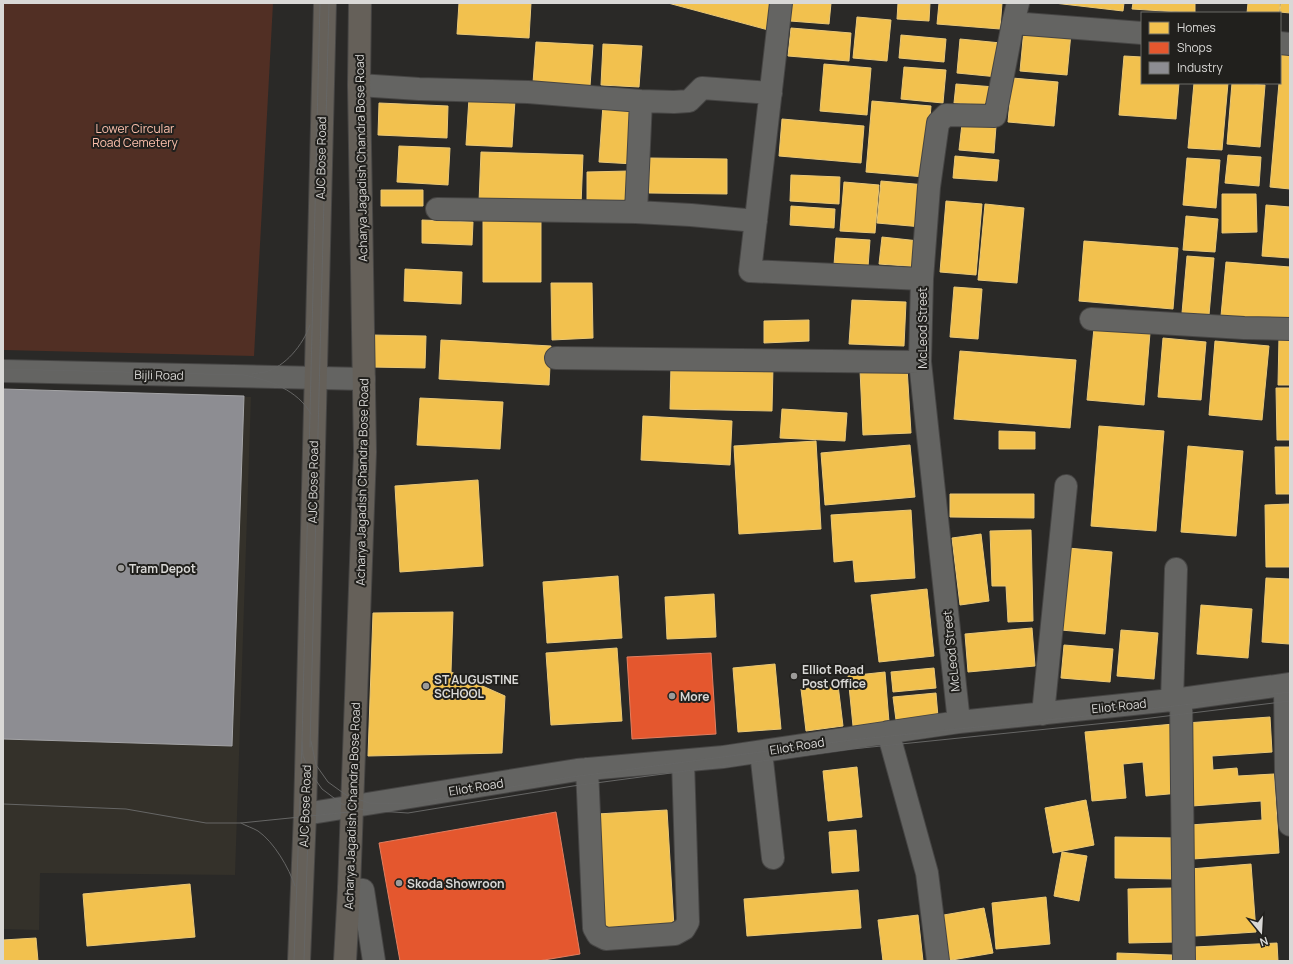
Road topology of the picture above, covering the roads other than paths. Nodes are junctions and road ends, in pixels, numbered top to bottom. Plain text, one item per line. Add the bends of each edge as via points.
1 (325, 3) edge
2 (360, 3) edge
3 (781, 3) edge
4 (1015, 13) edge
5 (1141, 33) edge
6 (359, 85) junction
7 (771, 93) junction
8 (641, 101) junction
9 (437, 209) dead end
10 (636, 212) junction
11 (756, 221) junction
12 (922, 279) junction
13 (1091, 319) dead end
14 (1290, 329) edge
15 (556, 358) dead end
16 (920, 362) junction
17 (3, 371) edge
18 (315, 378) junction
19 (364, 379) junction
20 (1066, 486) dead end
21 (1176, 569) dead end
22 (1288, 684) edge
23 (1177, 700) junction
24 (1042, 714) junction
25 (959, 722) junction
26 (888, 732) junction
27 (761, 752) junction
28 (683, 761) junction
29 (587, 770) junction
30 (1288, 773) edge
31 (352, 807) junction
32 (305, 814) junction
33 (1290, 825) edge
34 (773, 858) dead end
35 (350, 889) junction
36 (299, 961) edge
37 (345, 961) edge
38 (374, 961) edge
39 (938, 961) edge
40 (1184, 961) edge

1 - 18 main road, AJC Bose Road
2 - 6 main road, Acharya Jagadish Chandra Bose Road
3 - 7 street, McLeod Street
4 - 5 street
4 - 12 street via 995,116 946,115 938,123 929,186
6 - 8 street via 528,92
6 - 19 main road, Acharya Jagadish Chandra Bose Road
7 - 8 street via 702,88 689,101
7 - 11 street, McLeod Street
8 - 10 street
9 - 10 street
10 - 11 street
11 - 12 street, McLeod Street via 750,271
12 - 16 street, McLeod Street
13 - 14 street
15 - 16 street
16 - 25 street, McLeod Street
17 - 18 street, Bijli Road
18 - 19 street, Bijli Road
18 - 32 main road, AJC Bose Road
19 - 31 main road, Acharya Jagadish Chandra Bose Road via 365,452
20 - 24 street
21 - 23 street
22 - 23 street, Eliot Road
22 - 30 street
23 - 24 street, Eliot Road
23 - 40 street
24 - 25 street, Eliot Road
25 - 26 street, Eliot Road
26 - 27 street, Eliot Road
26 - 39 street via 927,873
27 - 28 street, Eliot Road
27 - 34 street
28 - 29 street, Eliot Road
28 - 29 street via 688,922 684,929 675,934 606,939 598,935 594,928
29 - 31 street, Eliot Road
30 - 33 street
31 - 32 street, Eliot Road
31 - 35 main road, Acharya Jagadish Chandra Bose Road
32 - 36 main road, AJC Bose Road
35 - 37 main road, Acharya Jagadish Chandra Bose Road
35 - 38 street via 363,890

